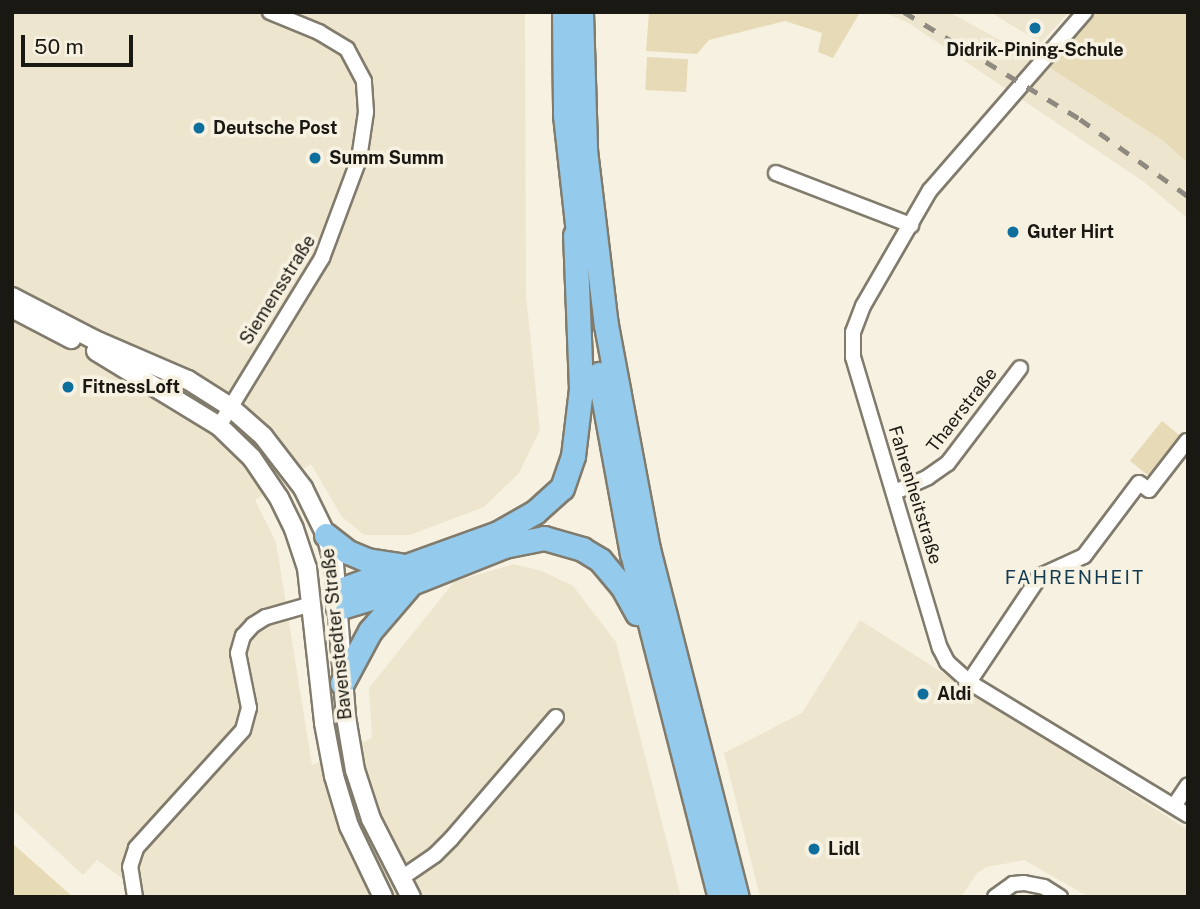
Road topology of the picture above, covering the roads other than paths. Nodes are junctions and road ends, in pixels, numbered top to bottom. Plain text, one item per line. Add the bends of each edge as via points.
1 (270, 12) edge
2 (564, 12) edge
3 (581, 12) edge
4 (1085, 12) edge
5 (574, 113) junction
6 (577, 149) junction
7 (776, 173) dead end
8 (573, 204) junction
9 (911, 225) junction
10 (12, 297) edge
11 (12, 307) edge
12 (1020, 368) dead end
13 (229, 406) junction
14 (219, 426) junction
15 (1187, 441) edge
16 (895, 492) junction
17 (326, 535) junction
18 (411, 574) junction
19 (337, 600) junction
20 (312, 604) junction
21 (653, 644) junction
22 (969, 682) junction
23 (342, 683) junction
24 (556, 717) dead end
25 (1188, 785) edge
26 (1174, 806) junction
27 (1188, 815) edge
28 (400, 878) junction
29 (135, 897) edge
30 (383, 897) edge
31 (411, 897) edge
32 (720, 897) edge
33 (737, 897) edge
34 (995, 897) edge
35 (1060, 897) edge

1 - 13 street, Siemensstraße via 347,48 364,81 366,112 359,159 322,258
2 - 5 highway
3 - 5 highway
4 - 9 street, Fahrenheitstraße via 930,190
5 - 6 highway
6 - 8 highway
6 - 33 highway via 648,549
7 - 9 street
8 - 18 highway via 581,389 569,473 548,502 518,523
8 - 21 highway via 610,444
9 - 16 street, Fahrenheitstraße via 863,306 853,332 853,357
10 - 13 street, Bavenstedter Straße via 94,340 188,380
11 - 14 street, Bavenstedter Straße
12 - 16 street, Thaerstraße via 948,463
13 - 14 street, Siemensstraße
13 - 17 street, Bavenstedter Straße via 283,461 303,488
14 - 20 street, Bavenstedter Straße via 252,458 279,498 305,560
15 - 22 street via 1149,490 1139,483 1084,556 1040,576
16 - 22 street, Fahrenheitstraße via 940,648 947,662
17 - 18 highway via 348,552
17 - 19 street, Bavenstedter Straße
18 - 19 highway
18 - 21 highway via 504,546 544,538 561,541 600,560 613,572
18 - 23 highway via 370,631
19 - 20 street
19 - 23 street, Bavenstedter Straße
20 - 29 street via 266,617 243,636 238,653 249,708 243,730 136,848 130,867
20 - 30 street, Bavenstedter Straße via 334,776 349,826
21 - 32 highway
22 - 26 street, Fahrenheitstraße
23 - 28 street, Bavenstedter Straße via 355,770 371,819
24 - 28 street via 451,839
25 - 26 street
26 - 27 street, Fahrenheitstraße
28 - 31 street, Bavenstedter Straße
34 - 35 street via 1013,884 1024,883 1044,887

